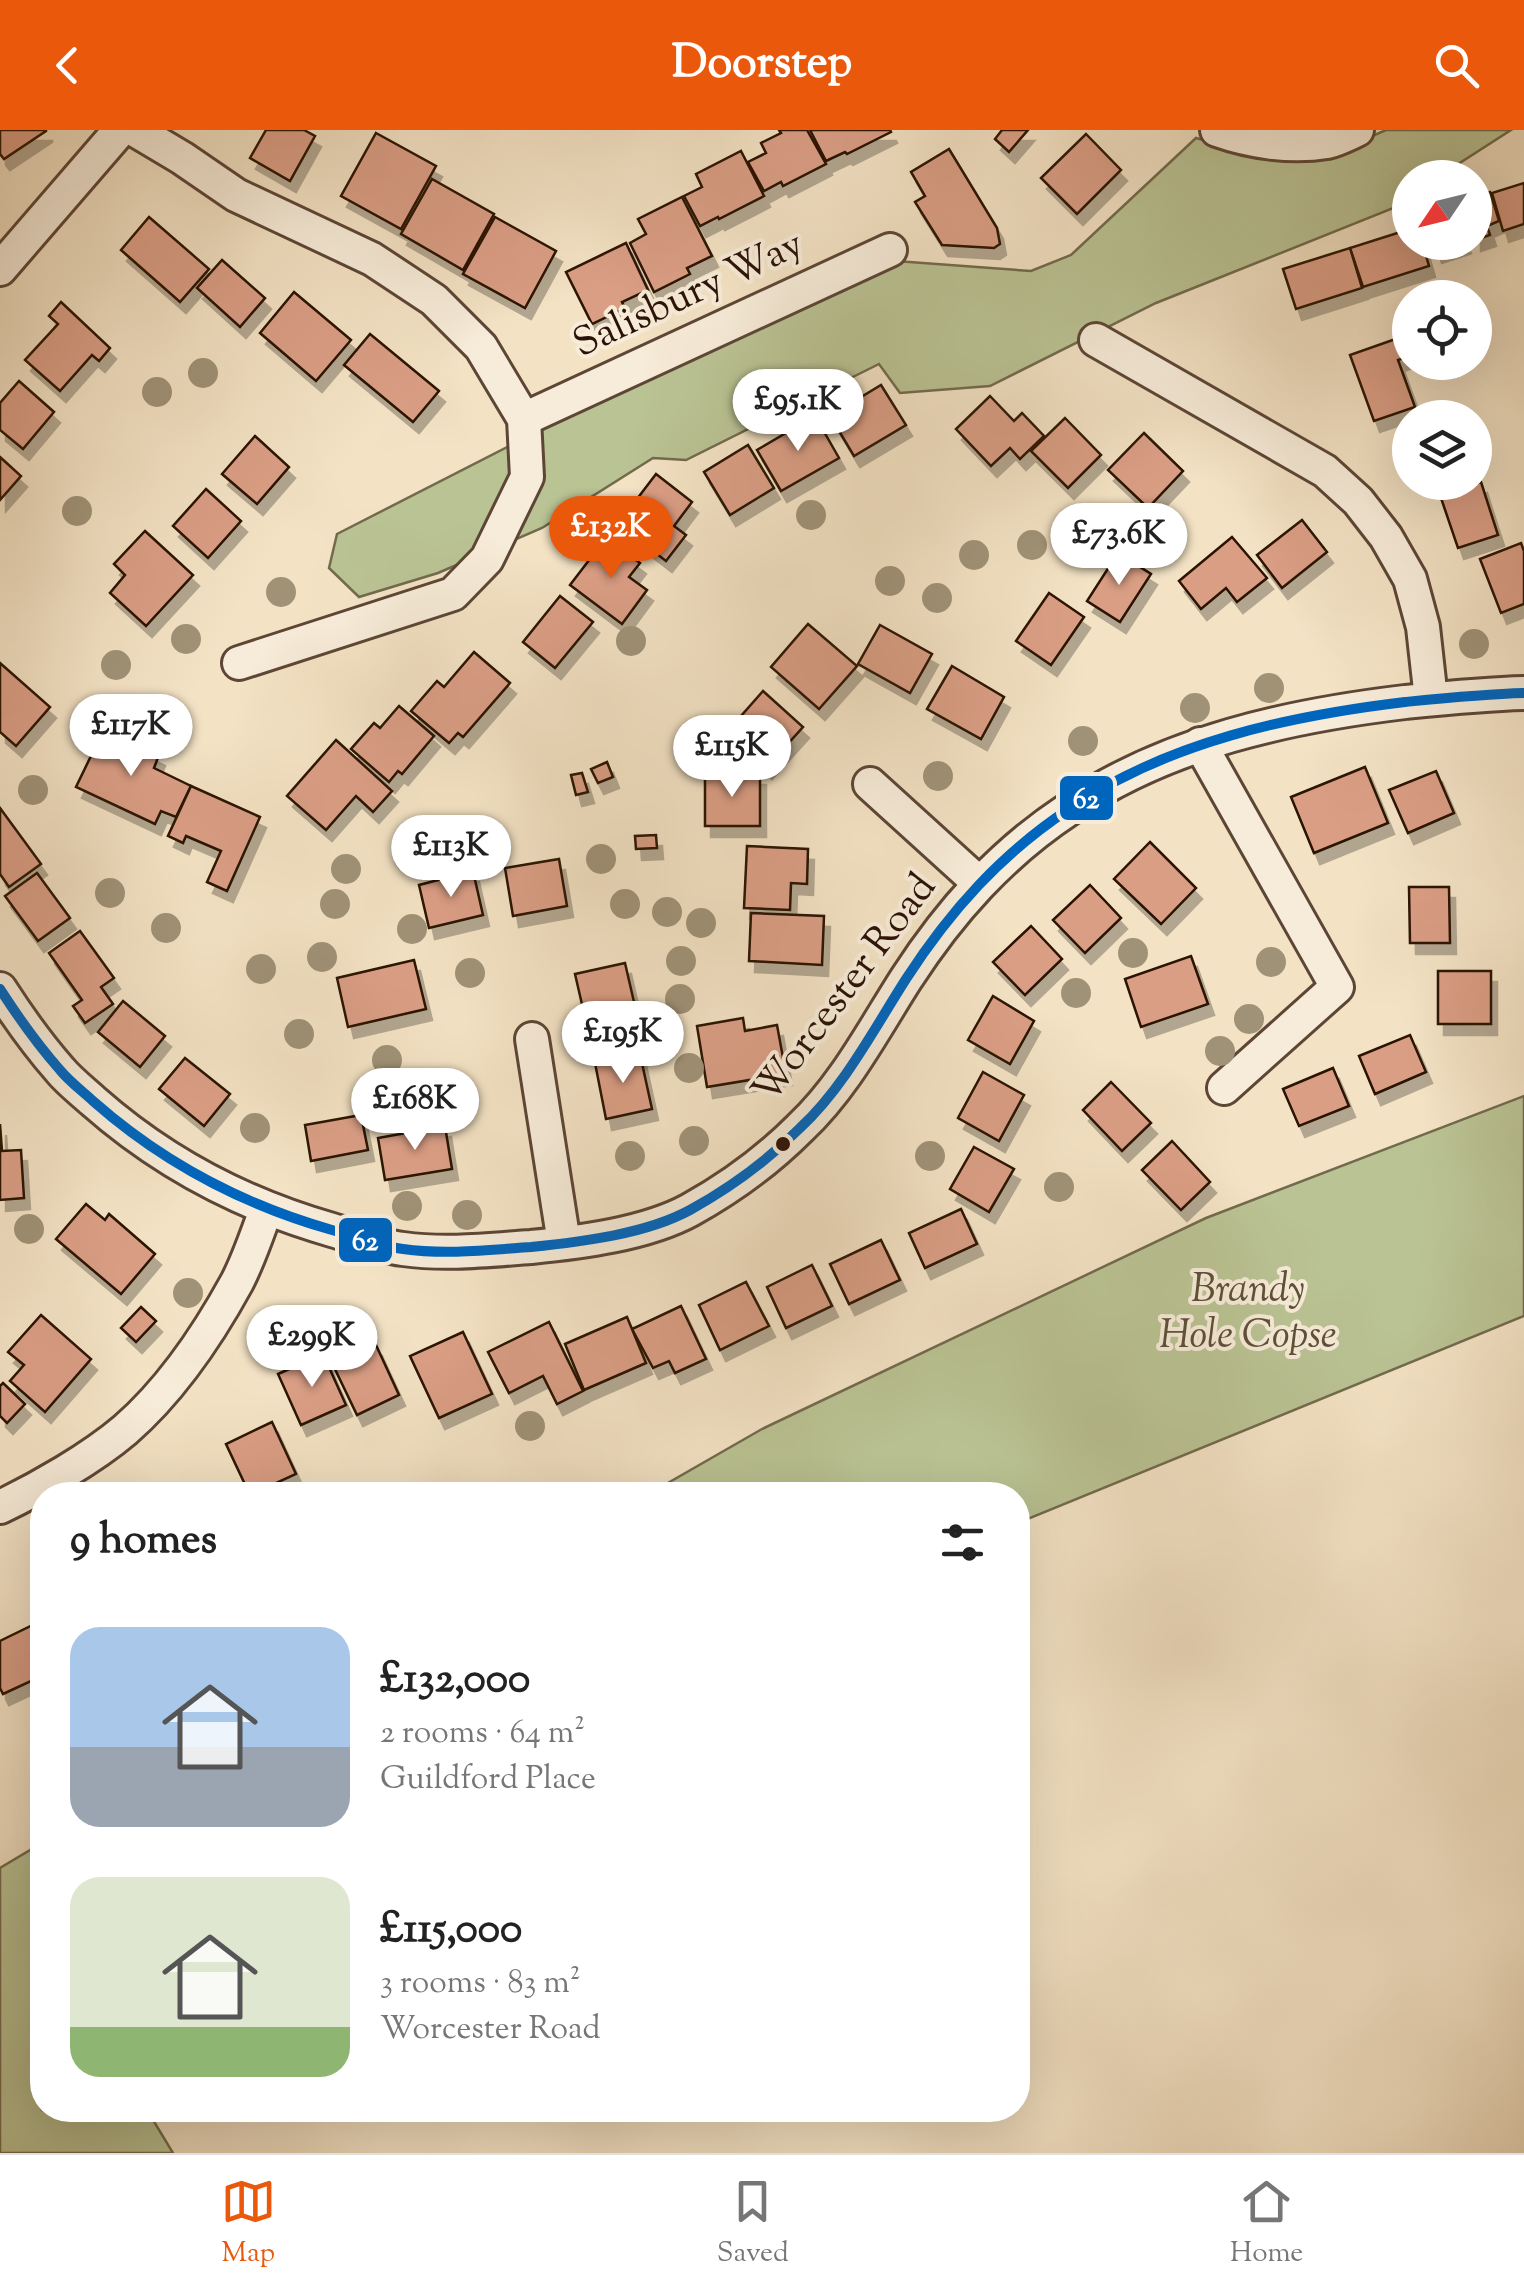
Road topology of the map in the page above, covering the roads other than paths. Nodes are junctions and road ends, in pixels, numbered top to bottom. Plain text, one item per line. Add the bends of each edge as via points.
1 (120, 130) edge
2 (135, 130) edge
3 (1217, 130) edge
4 (1357, 130) edge
5 (890, 250) dead end
6 (0, 269) edge
7 (1096, 340) dead end
8 (524, 419) junction
9 (239, 663) dead end
10 (1524, 694) edge
11 (1431, 699) junction
12 (1200, 744) junction
13 (870, 784) dead end
14 (979, 882) junction
15 (0, 989) edge
16 (532, 1039) dead end
17 (1224, 1088) dead end
18 (266, 1210) junction
19 (564, 1244) junction
20 (46, 1482) edge
21 (30, 1492) edge
22 (0, 1507) edge

1 - 6 street
2 - 8 street via 236,195 372,259 434,300 481,348
3 - 4 street via 1286,144 1330,142
5 - 8 street, Salisbury Way
7 - 11 street via 1324,472 1358,501 1410,579
8 - 9 street via 528,477 487,559 453,594
10 - 11 street, Worcester Road
11 - 12 street, Worcester Road via 1334,710
12 - 14 street, Worcester Road via 1119,777 1023,842
12 - 17 street via 1337,987
13 - 14 street, Worcester Road
14 - 19 street, Worcester Road via 804,1126 750,1173 687,1212 630,1232
15 - 18 street, Worcester Road via 61,1072 120,1125
16 - 19 street
18 - 19 street, Worcester Road via 400,1249 459,1253
18 - 20 street via 239,1278 162,1392 124,1430
21 - 22 street

